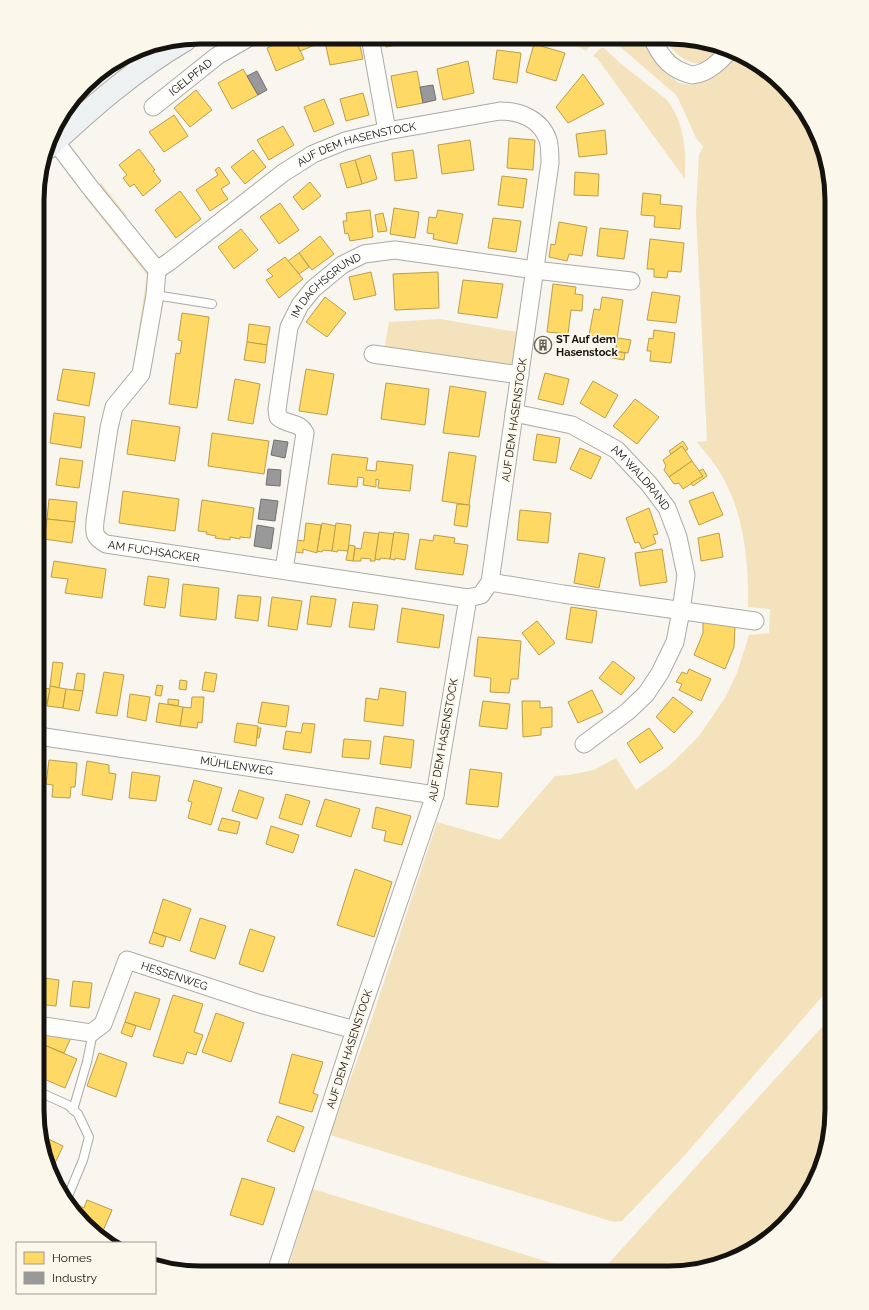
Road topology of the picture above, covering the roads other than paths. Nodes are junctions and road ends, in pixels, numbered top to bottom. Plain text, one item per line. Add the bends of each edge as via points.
1 (238, 44) edge
2 (371, 44) edge
3 (655, 44) edge
4 (175, 46) edge
5 (726, 55) edge
6 (153, 107) dead end
7 (387, 132) junction
8 (56, 141) edge
9 (54, 146) edge
10 (157, 270) junction
11 (535, 270) junction
12 (631, 281) dead end
13 (155, 295) junction
14 (212, 304) dead end
15 (373, 354) dead end
16 (520, 375) junction
17 (514, 413) junction
18 (284, 570) junction
19 (490, 582) junction
20 (468, 598) junction
21 (681, 611) junction
22 (755, 621) dead end
23 (44, 737) edge
24 (584, 744) dead end
25 (436, 795) junction
26 (44, 1026) edge
27 (355, 1030) junction
28 (93, 1031) junction
29 (44, 1094) edge
30 (73, 1110) junction
31 (69, 1195) edge
32 (278, 1266) edge

1 - 6 street, IGELPFAD via 217,56
2 - 7 street
3 - 5 street via 669,64 692,75 706,71
4 - 8 street via 114,90
7 - 10 street, AUF DEM HASENSTOCK via 345,141 313,154 283,172
7 - 11 street, AUF DEM HASENSTOCK via 500,111 512,111 532,119 548,141 550,163
9 - 10 street
10 - 13 street, AM FUCHSACKER
11 - 12 street, IM DACHSGRUND
11 - 16 street, AUF DEM HASENSTOCK
11 - 18 street, IM DACHSGRUND via 395,250 364,254 342,265 313,288 300,305 289,327 277,409 278,417 284,422 302,428 305,433
13 - 14 lane
13 - 18 street, AM FUCHSACKER via 141,374 114,407 110,422 94,533 106,544
15 - 16 street
16 - 17 street, AUF DEM HASENSTOCK
17 - 19 street, AUF DEM HASENSTOCK
17 - 21 street, AM WALDRAND via 572,425 617,450 649,484 667,508 678,537 686,575
18 - 20 street, AM FUCHSACKER
19 - 20 street via 481,595
19 - 21 street
20 - 25 street, AUF DEM HASENSTOCK
21 - 22 street
21 - 24 street, AM WALDRAND via 675,642 646,694
23 - 25 street, MÜHLENWEG
25 - 27 street, AUF DEM HASENSTOCK
26 - 28 street via 91,1033
27 - 28 street, HESSENWEG via 260,1004 126,960 103,1024
27 - 32 street, AUF DEM HASENSTOCK
28 - 30 lane via 88,1062
29 - 30 lane
30 - 31 lane via 78,1114 89,1137 84,1160

